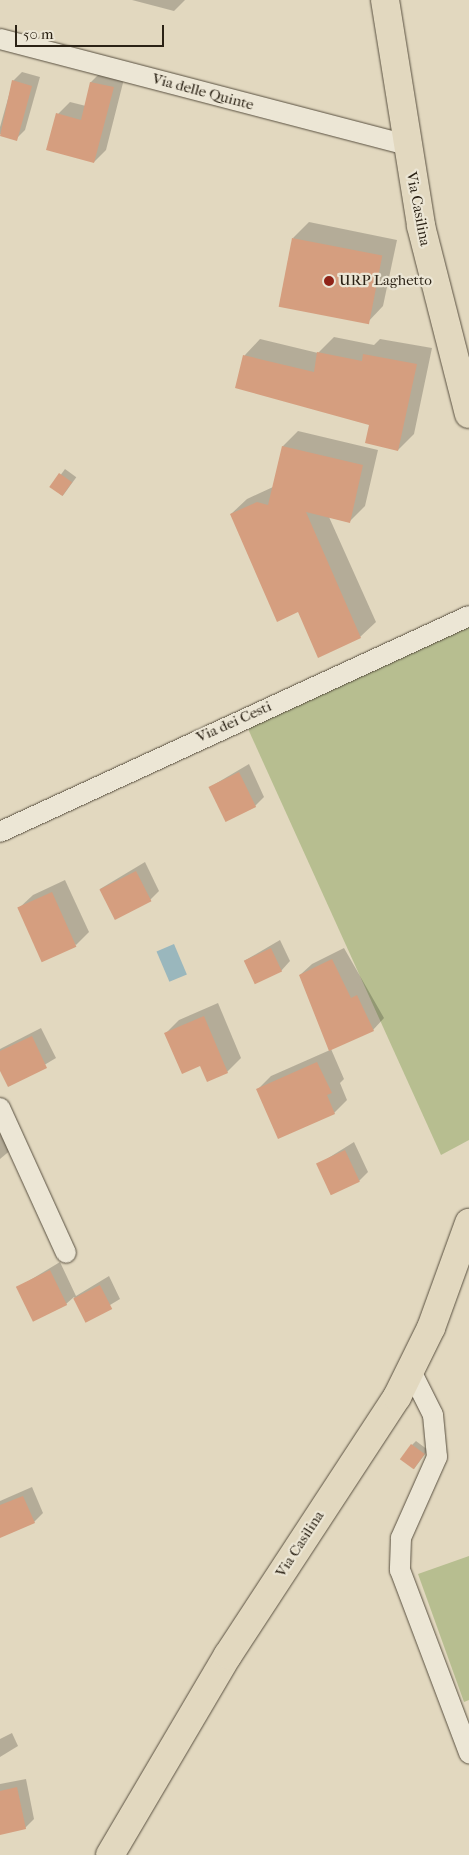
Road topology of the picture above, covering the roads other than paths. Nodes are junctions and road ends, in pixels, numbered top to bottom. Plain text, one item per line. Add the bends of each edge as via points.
1 (385, 0) edge
2 (0, 39) edge
3 (406, 145) junction
4 (469, 414) edge
5 (469, 616) edge
6 (0, 832) edge
7 (0, 1108) edge
8 (469, 1224) edge
9 (66, 1253) dead end
10 (411, 1371) junction
11 (469, 1753) edge
12 (110, 1855) edge

1 - 3 main road, Via Casilina
2 - 3 street, Via delle Quinte
3 - 4 main road, Via Casilina via 426,254
5 - 6 street, Via dei Cesti
7 - 9 street
8 - 10 main road, Via Casilina
10 - 11 street via 433,1415 437,1457 401,1538 400,1570
10 - 12 main road, Via Casilina via 228,1655

